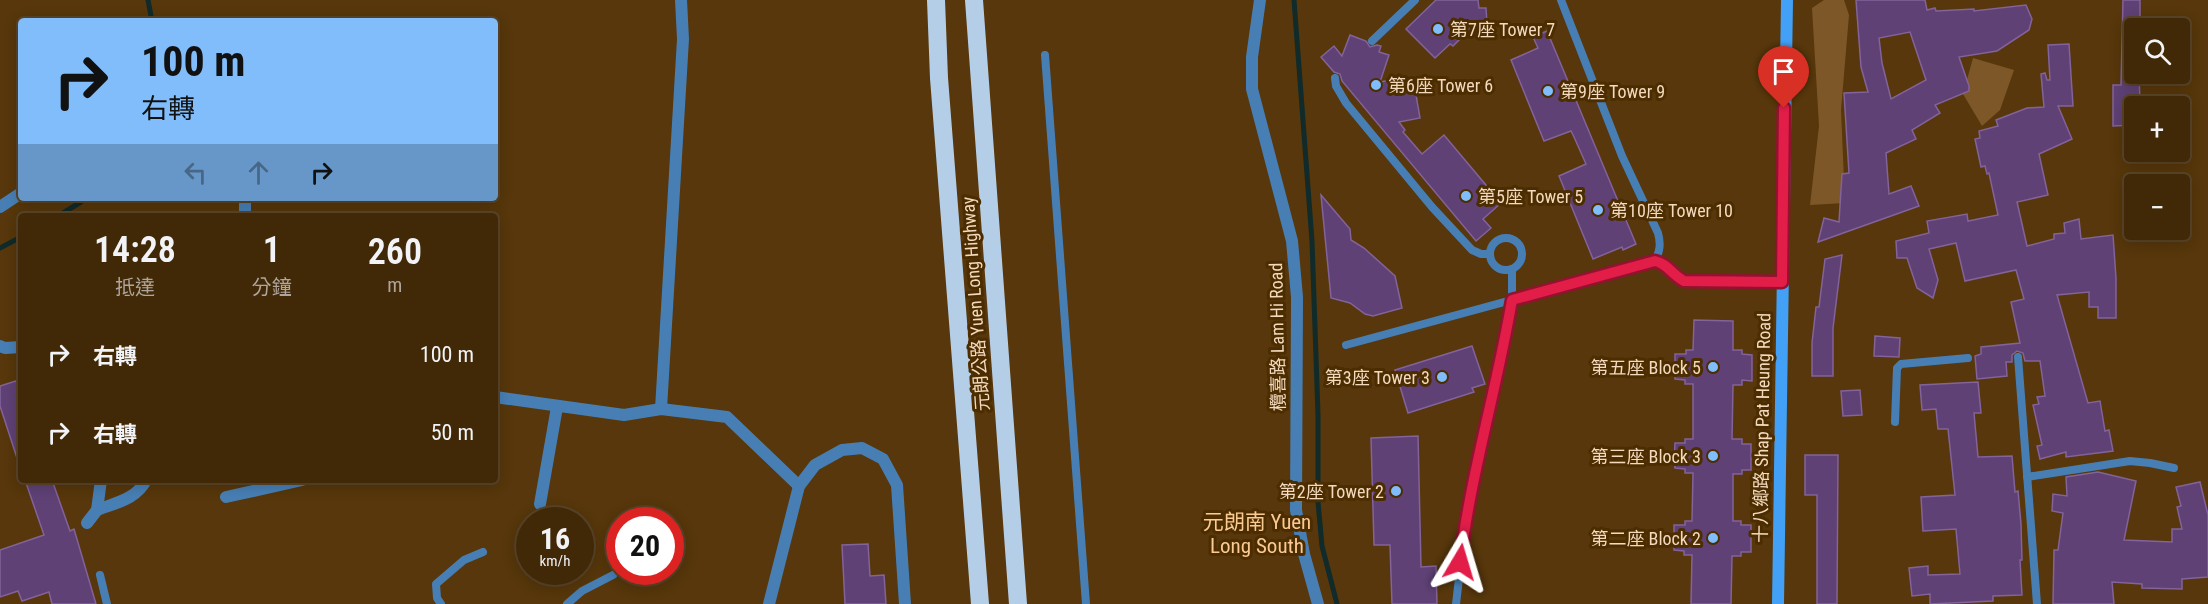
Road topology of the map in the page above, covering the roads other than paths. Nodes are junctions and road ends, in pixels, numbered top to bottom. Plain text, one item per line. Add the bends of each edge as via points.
1 (681, 0) edge
2 (936, 0) edge
3 (974, 0) edge
4 (1260, 0) edge
5 (1415, 0) edge
6 (1561, 0) edge
7 (1787, 0) edge
8 (1372, 41) dead end
9 (1045, 55) dead end
10 (1335, 78) dead end
11 (18, 195) edge
12 (0, 207) edge
13 (1490, 254) junction
14 (1655, 261) junction
15 (1512, 269) junction
16 (1782, 282) junction
17 (1512, 300) junction
18 (0, 345) edge
19 (1346, 345) dead end
20 (18, 347) edge
21 (2018, 357) dead end
22 (1968, 358) dead end
23 (498, 397) edge
24 (557, 407) junction
25 (661, 409) junction
26 (1895, 422) dead end
27 (2174, 468) dead end
28 (2027, 477) junction
29 (101, 483) edge
30 (144, 483) edge
31 (289, 483) edge
32 (799, 486) junction
33 (226, 497) dead end
34 (540, 504) dead end
35 (97, 510) junction
36 (87, 523) dead end
37 (483, 552) dead end
38 (100, 575) dead end
39 (606, 579) edge
40 (107, 604) edge
41 (441, 604) edge
42 (567, 604) edge
43 (769, 604) edge
44 (905, 604) edge
45 (980, 604) edge
46 (1018, 604) edge
47 (1086, 604) edge
48 (1318, 604) edge
49 (1456, 604) edge
50 (1778, 604) edge
51 (2037, 604) edge

1 - 25 street via 683,39
2 - 45 highway, 元朗公路 Yuen Long Highway
3 - 46 highway, 元朗公路 Yuen Long Highway
4 - 48 street, 欖喜路 Lam Hi Road via 1252,89 1295,262 1296,510
5 - 8 lane
6 - 14 lane via 1622,156 1658,233 1661,243
7 - 16 main road, 十八鄉路 Shap Pat Heung Road
9 - 47 lane
10 - 13 lane via 1346,103 1438,214 1472,250
11 - 12 street
13 - 15 lane via 1497,268
13 - 15 lane via 1493,244 1503,238 1518,242 1522,258
14 - 16 lane via 1684,281
14 - 17 lane
15 - 17 lane
16 - 50 main road, 十八鄉路 Shap Pat Heung Road
17 - 19 lane
17 - 49 lane via 1467,515
18 - 20 street
21 - 28 lane
22 - 26 lane via 1901,364 1897,368
23 - 24 street
24 - 25 street via 624,415
24 - 34 street
25 - 32 street via 727,417
27 - 28 lane via 2130,461
28 - 51 lane
29 - 35 street
30 - 35 street via 124,500
31 - 33 street
32 - 43 street
32 - 44 street via 815,465 842,450 862,447 883,459 897,485
35 - 36 street
37 - 41 lane via 464,560 436,584
38 - 40 lane
39 - 42 lane

